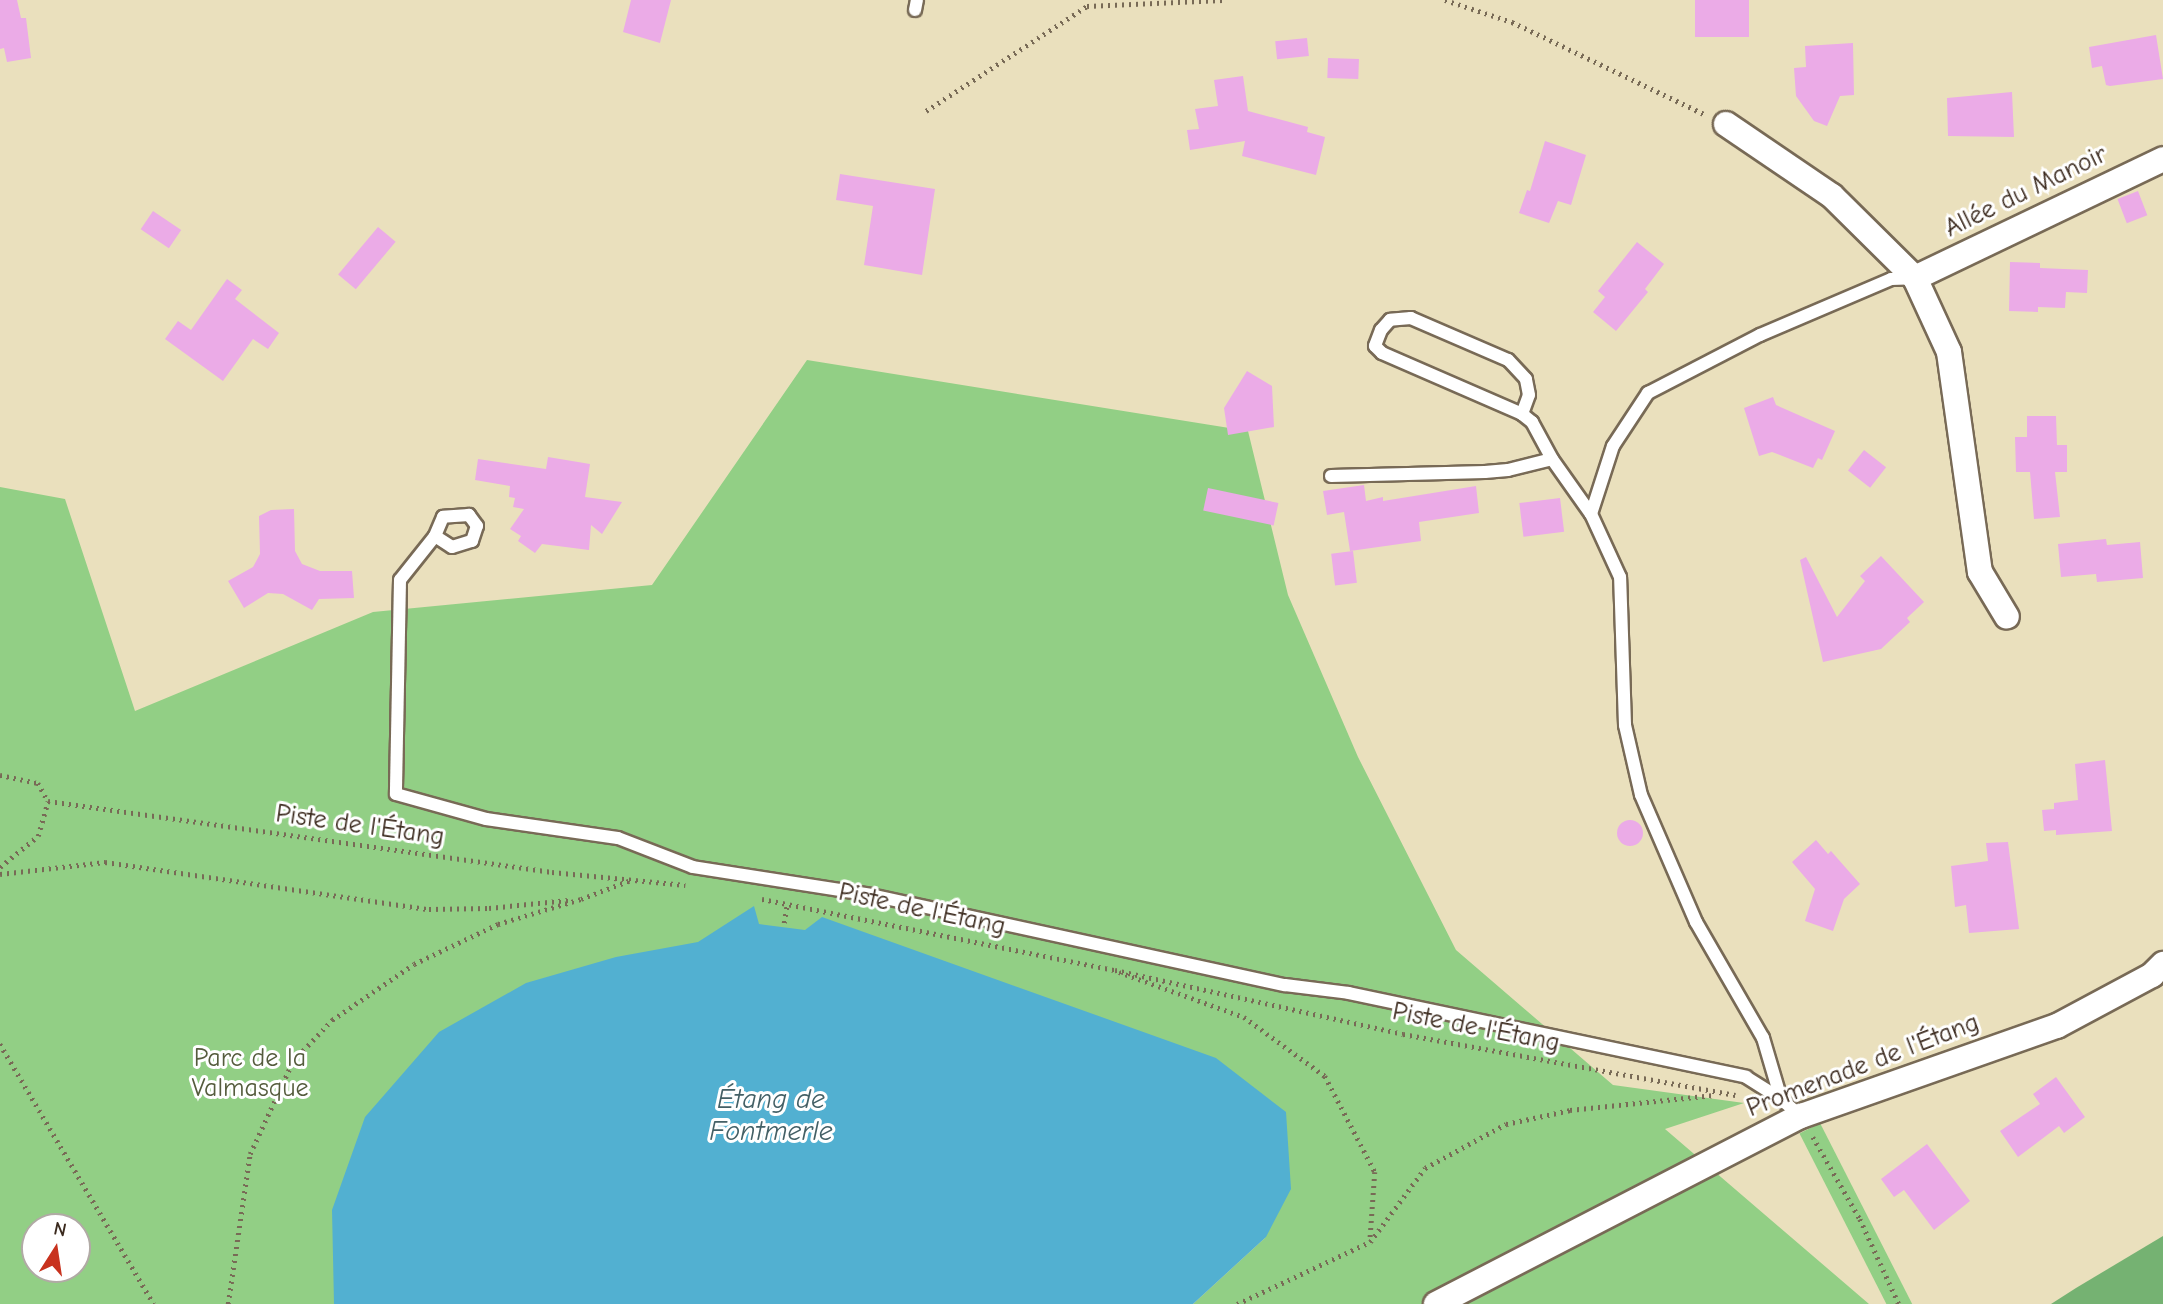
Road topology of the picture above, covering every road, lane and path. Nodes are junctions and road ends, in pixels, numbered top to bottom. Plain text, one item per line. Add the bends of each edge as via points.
1 (1223, 0) edge
2 (1445, 0) edge
3 (926, 111) dead end
4 (1726, 124) joint
5 (2163, 159) edge
6 (1915, 278) junction
7 (1522, 414) junction
8 (1552, 459) junction
9 (1331, 476) dead end
10 (1591, 514) junction
11 (435, 536) dead end
12 (2007, 617) dead end
13 (0, 775) edge
14 (48, 801) junction
15 (0, 867) edge
16 (0, 874) edge
17 (632, 879) junction
18 (687, 885) dead end
19 (750, 896) dead end
20 (581, 899) junction
21 (787, 904) junction
22 (784, 923) dead end
23 (2163, 964) edge
24 (1115, 970) junction
25 (0, 1044) edge
26 (1720, 1094) junction
27 (1781, 1099) junction
28 (1801, 1116) junction
29 (1370, 1242) junction
30 (154, 1304) edge
31 (228, 1304) edge
32 (1237, 1304) edge
33 (1436, 1304) edge
34 (1899, 1304) edge

1 - 3 path via 1087,6
2 - 4 path via 1513,22
4 - 6 street via 1832,196
5 - 6 street, Allée du Manoir
6 - 10 lane via 1891,279 1760,335 1648,393 1613,446
6 - 12 street via 1949,352 1980,572
7 - 7 lane via 1529,395 1526,379 1508,360 1411,318 1390,320 1381,330 1375,346 1382,354
7 - 8 lane via 1532,422
8 - 9 lane via 1508,470
8 - 10 lane
10 - 27 lane via 1620,577 1625,725 1641,795 1696,922 1763,1038
11 - 27 lane via 400,580 396,794 486,819 618,838 693,867 871,895 1285,985 1349,993 1746,1077
13 - 14 path via 38,783
14 - 15 path via 38,836
14 - 17 path, Piste de l'Étang via 552,872
16 - 20 path via 105,862 429,909
17 - 18 path, Piste de l'Étang
17 - 20 path
19 - 21 path, Piste de l'Étang
20 - 31 path via 498,924 414,964 332,1020 293,1061 250,1154
21 - 22 path
21 - 24 path, Piste de l'Étang
23 - 28 street, Promenade de l'Étang via 2152,975 2057,1026
24 - 26 path, Piste de l'Étang via 1403,1034
24 - 29 path via 1244,1017 1325,1076 1375,1172
25 - 30 path
26 - 27 path, Piste de l'Étang
26 - 29 path via 1570,1110 1506,1124 1425,1168
27 - 28 lane
28 - 33 street, Promenade de l'Étang
28 - 34 path via 1860,1219
29 - 32 path

